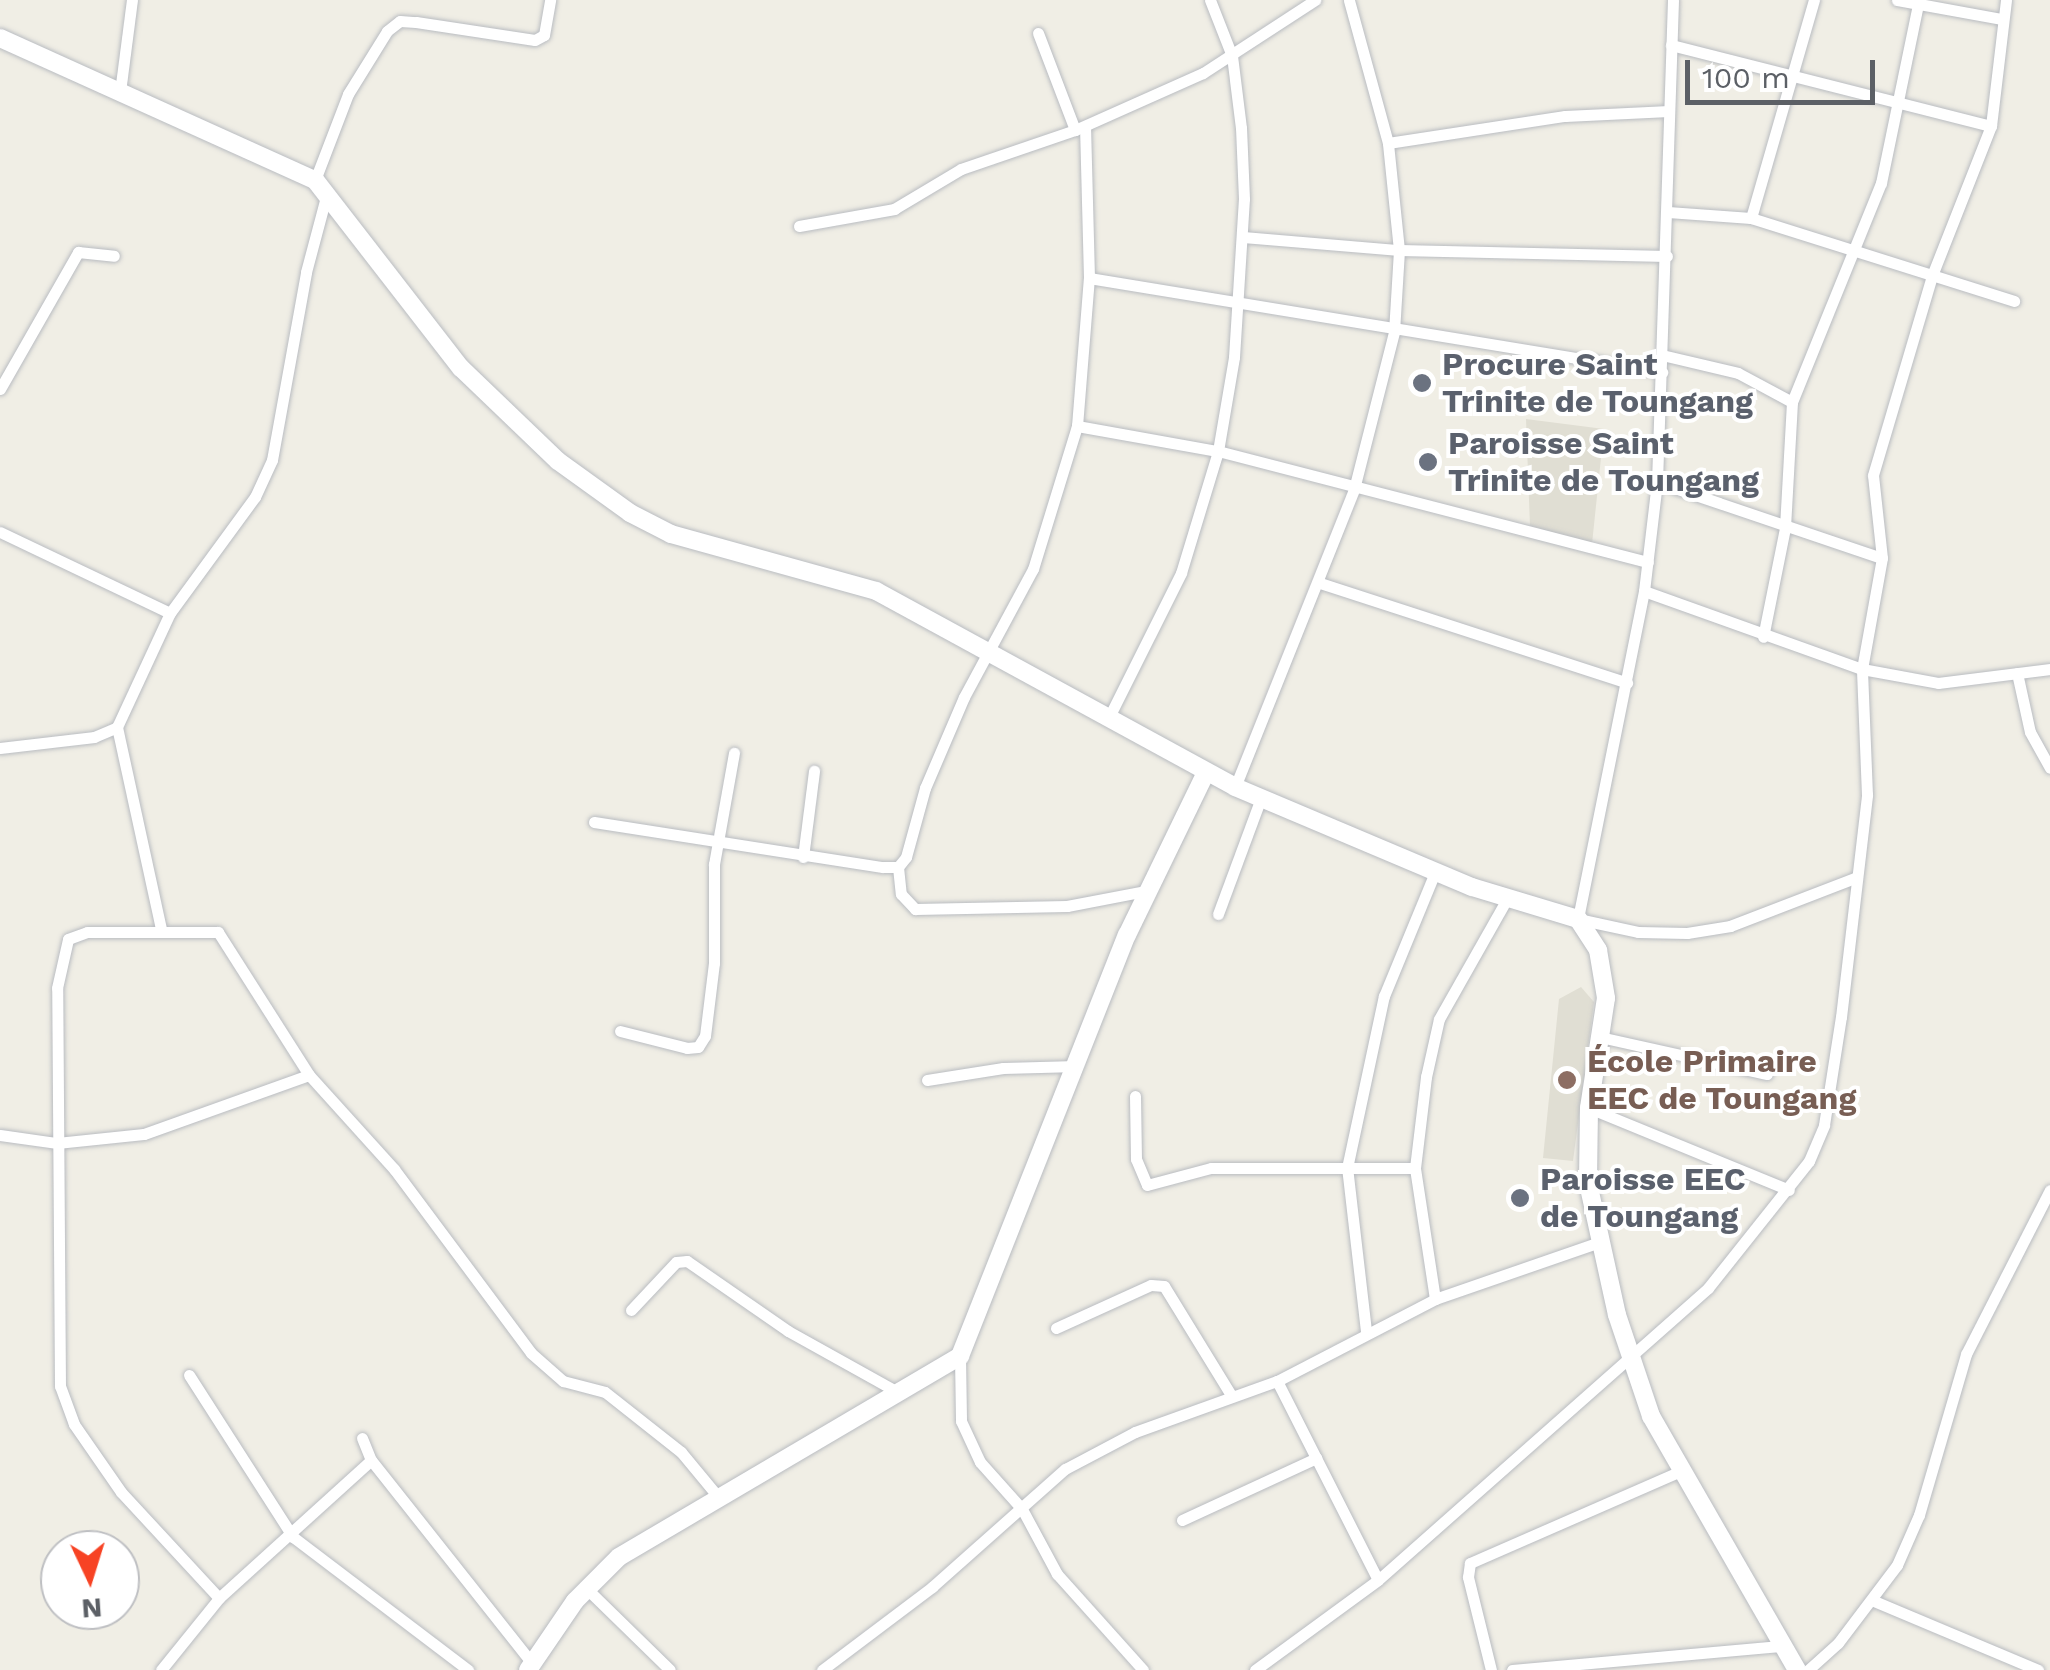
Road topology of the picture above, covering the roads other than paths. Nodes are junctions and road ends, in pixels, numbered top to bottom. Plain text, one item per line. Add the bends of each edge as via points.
1 (132, 0) edge
2 (550, 0) edge
3 (1210, 0) edge
4 (1315, 0) edge
5 (1349, 0) edge
6 (1673, 0) edge
7 (1814, 0) edge
8 (1896, 0) edge
9 (2006, 0) edge
10 (1919, 2) edge
11 (2002, 19) junction
12 (1038, 33) dead end
13 (0, 38) edge
14 (1670, 46) junction
15 (1232, 56) junction
16 (1792, 75) junction
17 (120, 92) junction
18 (1901, 102) junction
19 (1669, 111) junction
20 (1991, 126) junction
21 (1080, 130) junction
22 (1388, 143) junction
23 (321, 187) junction
24 (1668, 212) junction
25 (1751, 218) junction
26 (799, 226) dead end
27 (1243, 237) junction
28 (1858, 249) junction
29 (1399, 250) junction
30 (114, 256) dead end
31 (1666, 256) junction
32 (1933, 274) junction
33 (1090, 278) junction
34 (2014, 302) dead end
35 (1238, 307) junction
36 (1394, 332) junction
37 (1662, 355) junction
38 (1662, 372) junction
39 (0, 389) edge
40 (1792, 402) junction
41 (1077, 426) junction
42 (1218, 451) junction
43 (1657, 482) junction
44 (1354, 490) junction
45 (1784, 528) junction
46 (0, 532) edge
47 (1882, 558) junction
48 (1648, 562) junction
49 (1320, 583) junction
50 (1644, 591) junction
51 (170, 613) junction
52 (1764, 637) junction
53 (990, 653) junction
54 (1862, 668) junction
55 (2050, 669) edge
56 (2017, 674) junction
57 (1627, 683) junction
58 (1108, 719) junction
59 (117, 727) junction
60 (0, 748) edge
61 (734, 753) dead end
62 (2050, 768) edge
63 (814, 771) dead end
64 (1206, 772) junction
65 (1235, 787) junction
66 (1261, 798) junction
67 (594, 822) dead end
68 (717, 843) junction
69 (803, 857) junction
70 (898, 867) junction
71 (1434, 872) junction
72 (1857, 877) junction
73 (1146, 892) junction
74 (1507, 899) junction
75 (1218, 914) dead end
76 (1578, 920) junction
77 (161, 929) junction
78 (620, 1031) dead end
79 (1600, 1038) junction
80 (1077, 1066) junction
81 (1766, 1074) dead end
82 (309, 1075) junction
83 (927, 1080) dead end
84 (1135, 1096) dead end
85 (1589, 1108) junction
86 (0, 1136) edge
87 (56, 1143) junction
88 (1348, 1168) junction
89 (1415, 1168) junction
90 (1788, 1190) junction
91 (2050, 1190) edge
92 (1600, 1242) junction
93 (1435, 1299) junction
94 (630, 1310) dead end
95 (1056, 1328) dead end
96 (1366, 1331) junction
97 (960, 1356) junction
98 (1630, 1359) junction
99 (189, 1375) dead end
100 (1276, 1381) junction
101 (900, 1394) junction
102 (1231, 1395) junction
103 (362, 1438) dead end
104 (1316, 1458) junction
105 (372, 1460) junction
106 (1681, 1471) junction
107 (720, 1499) junction
108 (1022, 1508) junction
109 (1182, 1520) dead end
110 (293, 1537) junction
111 (1378, 1580) junction
112 (586, 1588) junction
113 (219, 1598) junction
114 (1874, 1600) junction
115 (1783, 1646) junction
116 (530, 1666) edge
117 (1140, 1669) edge
118 (161, 1670) edge
119 (468, 1670) edge
120 (670, 1670) edge
121 (822, 1670) edge
122 (1255, 1670) edge
123 (1492, 1670) edge
124 (1512, 1670) edge
125 (1796, 1670) edge
126 (1808, 1670) edge
127 (2038, 1670) edge

1 - 17 street
2 - 23 street via 544,35 534,40 400,21 386,31 348,94
3 - 15 street
4 - 15 street
5 - 22 street
6 - 14 street
7 - 16 street
8 - 10 street
9 - 11 street
10 - 11 street
10 - 18 street
11 - 20 street
12 - 21 street
13 - 17 street
14 - 16 street
14 - 19 street
15 - 21 street
15 - 27 street via 1242,128
16 - 18 street
16 - 25 street
17 - 23 street
18 - 20 street
18 - 28 street
19 - 22 street via 1528,120
19 - 24 street
20 - 32 street
21 - 26 street via 961,169 894,209
21 - 33 street
22 - 29 street
23 - 51 street via 272,460 255,497
23 - 53 street via 461,368 584,482 671,534 876,591
24 - 25 street
24 - 31 street
25 - 28 street
27 - 29 street
27 - 35 street
28 - 32 street
28 - 40 street
29 - 31 street
29 - 36 street
30 - 39 street via 78,252
31 - 37 street
32 - 34 street
32 - 47 street via 1872,475
33 - 35 street
33 - 41 street
35 - 36 street
35 - 42 street
36 - 38 street
36 - 44 street
37 - 38 street
37 - 40 street via 1738,374
38 - 43 street
40 - 45 street
41 - 42 street
41 - 53 street via 1033,569
42 - 44 street
42 - 58 street via 1167,609
43 - 45 street
43 - 48 street
44 - 48 street
44 - 49 street
45 - 47 street
45 - 52 street
46 - 51 street
47 - 54 street
48 - 50 street
49 - 57 street
49 - 65 street
50 - 52 street
50 - 57 street
51 - 59 street
52 - 54 street
53 - 58 street
53 - 70 street via 948,734
54 - 56 street via 1938,683
54 - 72 street via 1867,795
55 - 56 street
56 - 62 street via 2030,732
57 - 76 street
58 - 64 street
59 - 60 street via 94,737
59 - 77 street
61 - 68 street
63 - 69 street
64 - 65 street
64 - 73 street
65 - 66 street
66 - 71 street
66 - 75 street
67 - 68 street
68 - 69 street
68 - 78 street via 705,1036 698,1048 687,1048
69 - 70 street
70 - 73 street via 901,894 915,909 1067,906
71 - 74 street
71 - 88 street via 1384,996
72 - 76 street via 1730,926 1686,933
72 - 90 street via 1824,1125
73 - 80 street
74 - 76 street
74 - 89 street via 1439,1019
76 - 79 street via 1598,950 1606,998
77 - 82 street via 218,932
77 - 87 street via 86,932 68,939 57,988
79 - 81 street
79 - 85 street
80 - 83 street
80 - 97 street
82 - 87 street via 189,1123
82 - 107 street via 394,1169 531,1353 563,1381 605,1392 680,1452
84 - 88 street via 1136,1159 1147,1185 1211,1168
85 - 90 street
85 - 92 street via 1588,1182
86 - 87 street
87 - 113 street via 60,1386 74,1424 120,1492
88 - 89 street
88 - 96 street
89 - 93 street
90 - 98 street via 1708,1288
91 - 114 street via 1966,1354 1919,1515
92 - 93 street
92 - 98 street
93 - 96 street
94 - 101 street via 676,1262 687,1261 788,1332
95 - 102 street via 1164,1286
96 - 100 street
97 - 101 street
97 - 108 street via 961,1421 980,1462
98 - 106 street
98 - 111 street
99 - 110 street
100 - 102 street
100 - 104 street
101 - 107 street
102 - 108 street via 1135,1432 1065,1469
103 - 105 street
104 - 109 street
104 - 111 street
105 - 110 street
105 - 116 street
106 - 115 street
106 - 123 street via 1470,1563
107 - 112 street via 619,1557
108 - 117 street via 1057,1574
108 - 121 street via 875,1634
110 - 113 street
110 - 119 street
111 - 122 street
112 - 116 street
112 - 120 street
113 - 118 street
114 - 126 street
114 - 127 street
115 - 124 street
115 - 125 street

